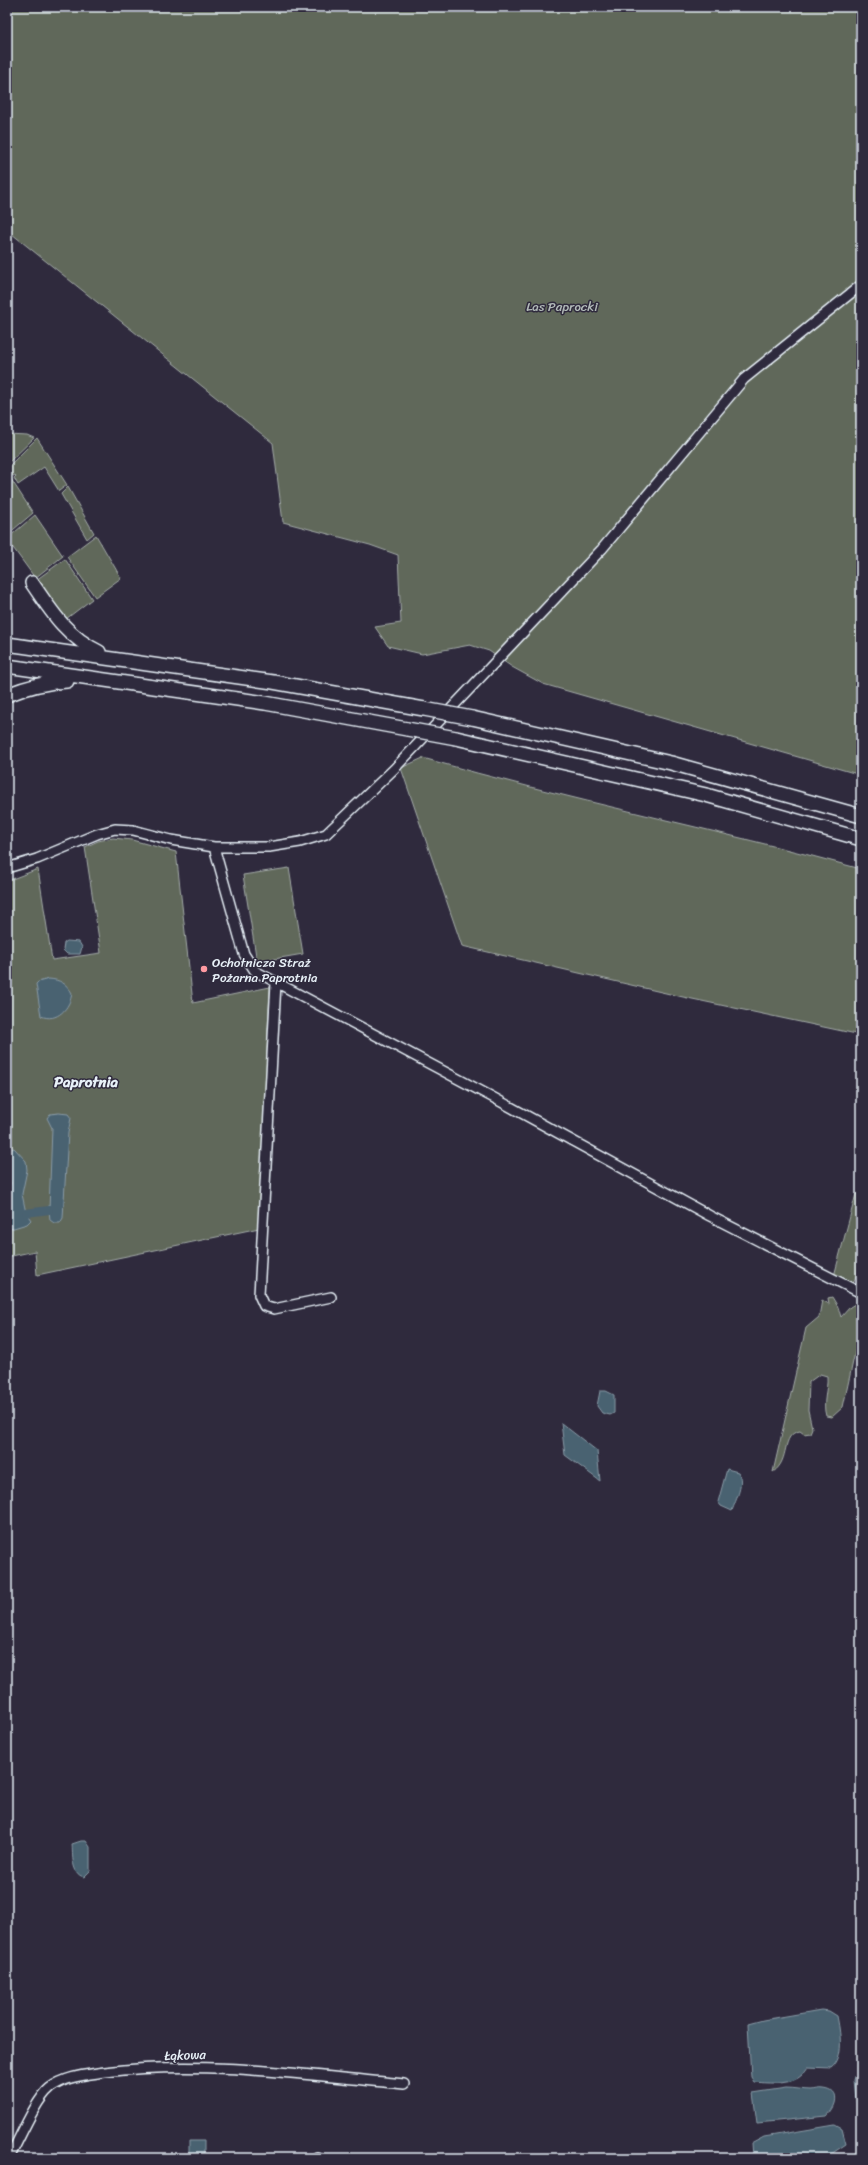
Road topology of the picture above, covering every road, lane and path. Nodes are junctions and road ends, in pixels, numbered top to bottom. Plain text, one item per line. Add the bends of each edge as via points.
1 (861, 286) edge
2 (32, 583) dead end
3 (7, 644) edge
4 (110, 658) junction
5 (7, 666) edge
6 (114, 681) junction
7 (7, 695) edge
8 (861, 816) edge
9 (861, 840) edge
10 (214, 847) junction
11 (7, 868) edge
12 (276, 983) junction
13 (861, 1294) edge
14 (332, 1297) dead end
15 (404, 2084) dead end
16 (9, 2158) edge

1 - 10 street via 744,379 602,549 394,769 332,830 318,838 292,843 263,847
2 - 4 highway via 66,629 83,644
3 - 4 highway
4 - 8 highway, bridge via 314,688 472,718 671,763
5 - 6 highway
6 - 7 highway via 50,682
6 - 9 highway, bridge via 272,704 456,738 684,790
10 - 11 street via 170,840 133,830 115,829
10 - 12 street via 244,954 255,971
12 - 13 street via 710,1216
12 - 14 street via 259,1295 264,1306 274,1309
15 - 16 street, Łąkowa via 204,2066 133,2069 83,2075 64,2080 49,2088

